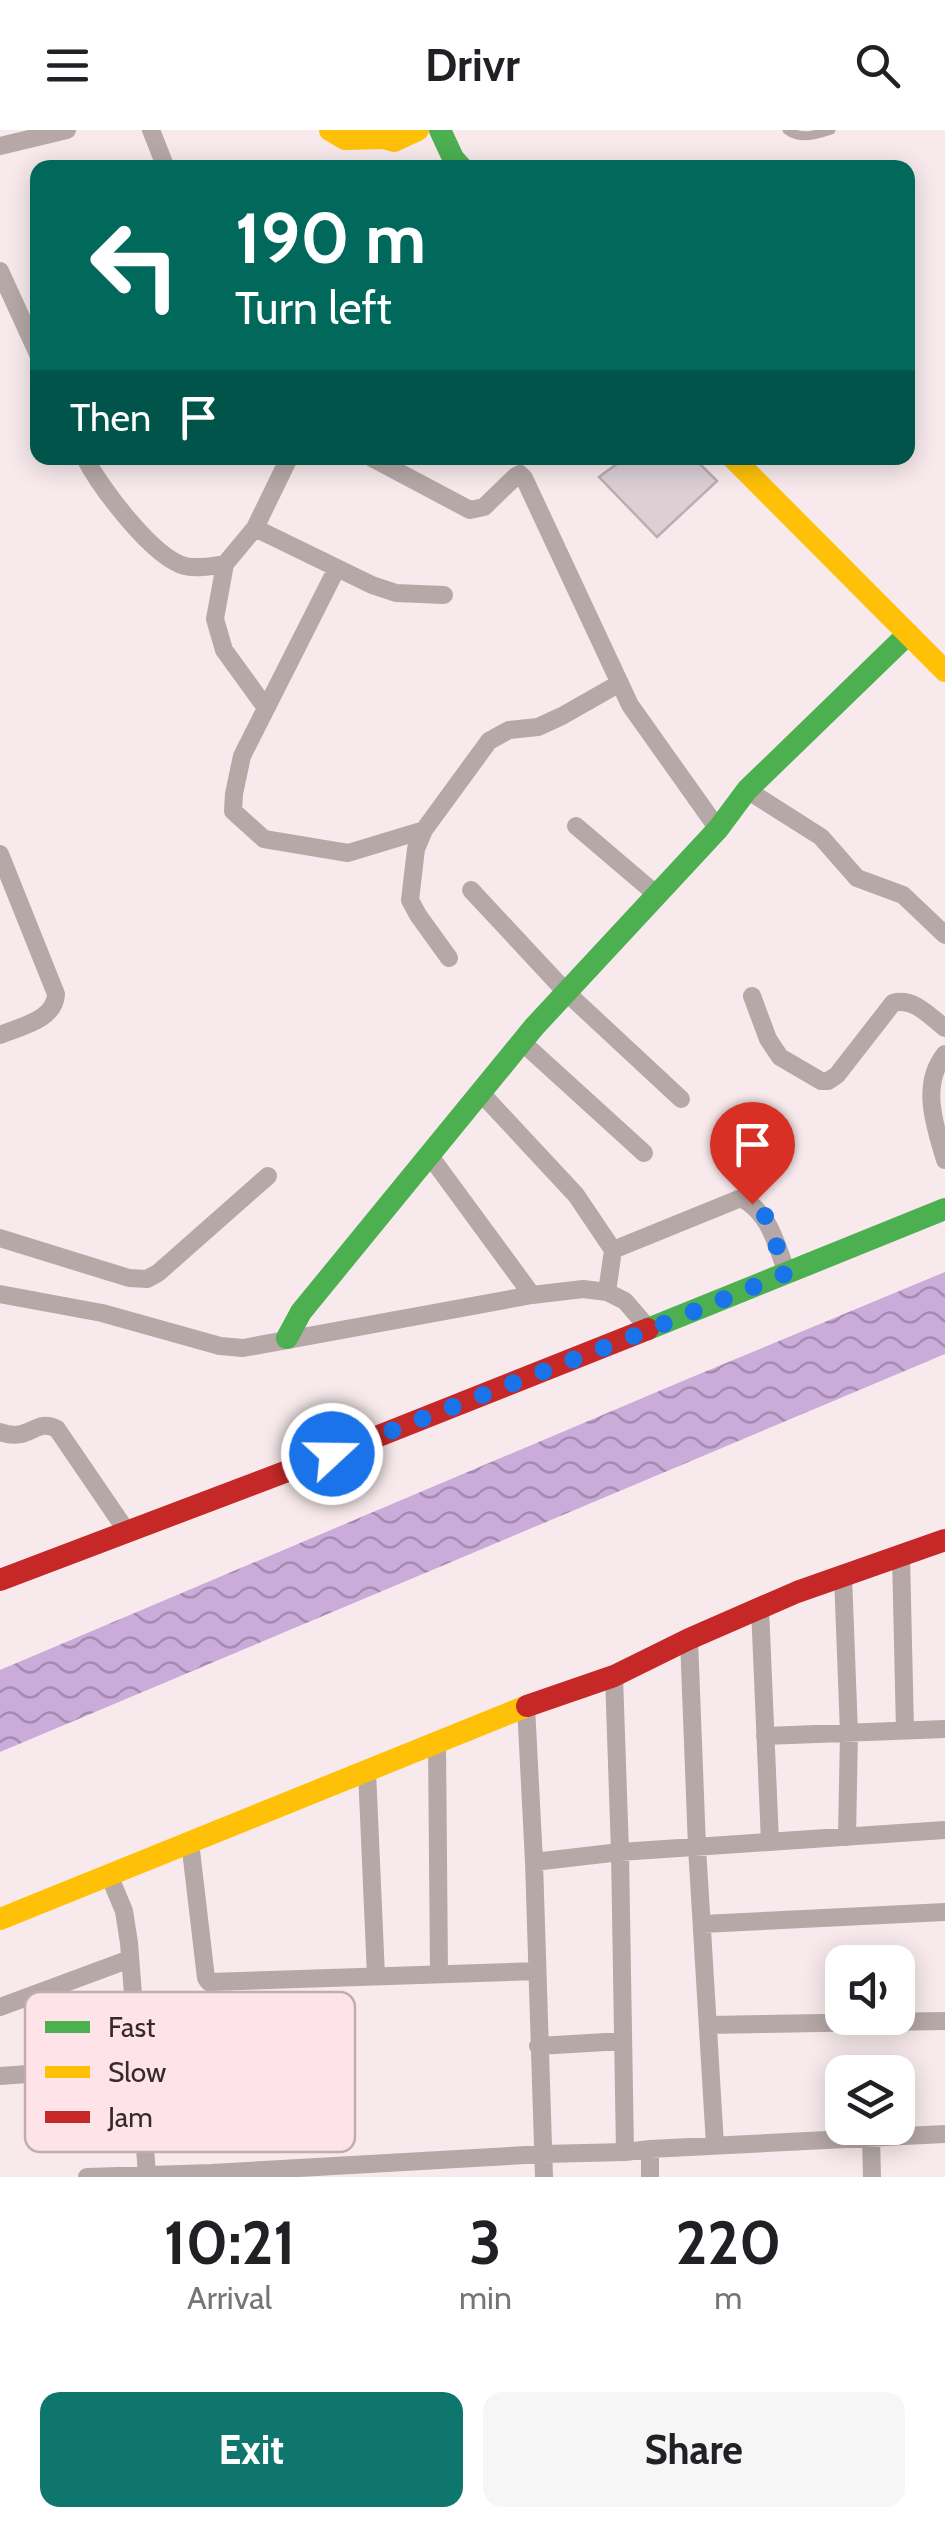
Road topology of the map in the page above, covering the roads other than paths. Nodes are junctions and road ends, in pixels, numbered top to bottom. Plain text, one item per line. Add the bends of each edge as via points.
1 (67, 130) edge
2 (151, 130) edge
3 (330, 130) edge
4 (418, 130) edge
5 (440, 130) edge
6 (787, 130) edge
7 (831, 130) edge
8 (379, 134) edge
9 (0, 146) edge
10 (163, 160) edge
11 (450, 160) edge
12 (0, 271) edge
13 (30, 337) edge
14 (88, 465) edge
15 (286, 465) edge
16 (385, 465) edge
17 (740, 465) edge
18 (255, 528) junction
19 (225, 564) junction
20 (337, 568) junction
21 (444, 595) dead end
22 (908, 634) junction
23 (945, 670) edge
24 (620, 683) junction
25 (266, 708) junction
26 (747, 790) junction
27 (576, 826) dead end
28 (424, 830) junction
29 (718, 830) junction
30 (0, 854) edge
31 (471, 890) dead end
32 (657, 895) junction
33 (945, 935) edge
34 (448, 958) dead end
35 (566, 992) junction
36 (752, 996) dead end
37 (945, 1028) edge
38 (0, 1035) edge
39 (522, 1042) junction
40 (945, 1054) edge
41 (481, 1093) junction
42 (681, 1099) dead end
43 (644, 1153) dead end
44 (430, 1156) junction
45 (945, 1160) edge
46 (268, 1176) dead end
47 (945, 1209) edge
48 (0, 1238) edge
49 (613, 1250) junction
50 (787, 1273) junction
51 (607, 1292) junction
52 (0, 1294) edge
53 (532, 1295) junction
54 (650, 1330) junction
55 (287, 1338) junction
56 (0, 1432) edge
57 (128, 1532) junction
58 (945, 1540) edge
59 (900, 1556) junction
60 (843, 1576) junction
61 (0, 1580) edge
62 (760, 1608) junction
63 (690, 1639) junction
64 (614, 1676) junction
65 (526, 1706) junction
66 (945, 1728) edge
67 (905, 1730) junction
68 (850, 1733) junction
69 (766, 1736) junction
70 (438, 1742) junction
71 (367, 1771) junction
72 (945, 1830) edge
73 (847, 1837) junction
74 (190, 1842) junction
75 (770, 1842) junction
76 (696, 1847) junction
77 (620, 1852) junction
78 (534, 1862) junction
79 (109, 1875) junction
80 (945, 1912) edge
81 (0, 1920) edge
82 (702, 1924) junction
83 (130, 1959) junction
84 (536, 1971) junction
85 (439, 1973) junction
86 (376, 1976) junction
87 (42, 1992) edge
88 (132, 1992) edge
89 (25, 1999) edge
90 (0, 2008) edge
91 (945, 2021) edge
92 (708, 2025) junction
93 (623, 2041) junction
94 (538, 2046) junction
95 (25, 2074) edge
96 (0, 2076) edge
97 (945, 2134) edge
98 (915, 2136) edge
99 (825, 2140) edge
100 (715, 2145) junction
101 (871, 2145) edge
102 (650, 2149) junction
103 (145, 2152) edge
104 (625, 2152) junction
105 (544, 2154) junction
106 (147, 2174) junction
107 (212, 2175) edge
108 (116, 2176) edge
109 (86, 2177) edge
110 (544, 2177) edge
111 (650, 2177) edge
112 (872, 2177) edge

1 - 9 street
2 - 10 street
3 - 8 street via 346,138
4 - 8 street via 394,141
5 - 11 street
6 - 7 lane via 796,136
12 - 13 street
14 - 19 street via 162,554 197,568
15 - 18 street
16 - 24 street via 470,510 484,508 520,474
17 - 22 street
18 - 19 street
18 - 20 street
19 - 25 street via 216,619 224,650
20 - 21 street via 396,593
20 - 25 street
22 - 23 street
22 - 26 street
24 - 28 street via 550,722 489,740
24 - 29 street
25 - 28 street via 242,756 233,812 264,839 348,853
26 - 29 street
26 - 33 street via 821,837 857,878 903,894
27 - 32 street
28 - 34 street via 410,900
29 - 32 street
30 - 38 street via 56,1006
31 - 35 street
32 - 35 street
35 - 39 street
35 - 42 street
36 - 37 street via 780,1058 820,1081 837,1075 893,1003 911,1002
39 - 41 street
39 - 43 street
40 - 45 street via 936,1066 931,1100
41 - 44 street
41 - 49 street via 576,1195
44 - 53 street
44 - 55 street via 301,1312
46 - 48 street via 148,1279
47 - 50 street
49 - 50 street via 741,1198 765,1216
49 - 51 street
50 - 54 street
51 - 53 street
51 - 54 street via 625,1301
52 - 55 street via 220,1346
53 - 55 street
54 - 57 street
56 - 57 street via 20,1436 42,1425 56,1429
57 - 61 street
58 - 59 street
59 - 60 street
59 - 67 street
60 - 62 street
60 - 68 street
62 - 63 street
62 - 69 street
63 - 64 street
63 - 76 street
64 - 65 street
64 - 77 street
65 - 70 street
65 - 78 street
66 - 67 street
67 - 68 street
68 - 69 street
68 - 73 street
69 - 75 street
70 - 71 street
70 - 85 street
71 - 74 street
71 - 86 street
72 - 73 street
73 - 75 street
74 - 79 street
74 - 86 street via 209,1982
75 - 76 street
76 - 77 street
76 - 82 street
77 - 78 street
77 - 93 street
78 - 84 street
79 - 81 street
79 - 83 street via 124,1911
80 - 82 street
82 - 92 street
83 - 87 street
83 - 88 street
84 - 85 street
84 - 94 street
85 - 86 street
89 - 90 street
91 - 92 street
92 - 100 street
93 - 94 street
93 - 104 street
94 - 105 street
95 - 96 street
97 - 98 street
99 - 100 street
100 - 102 street
101 - 112 street
102 - 104 street
102 - 111 street
103 - 106 street
104 - 105 street
105 - 107 street
105 - 110 street
106 - 107 street
106 - 108 street
108 - 109 street

